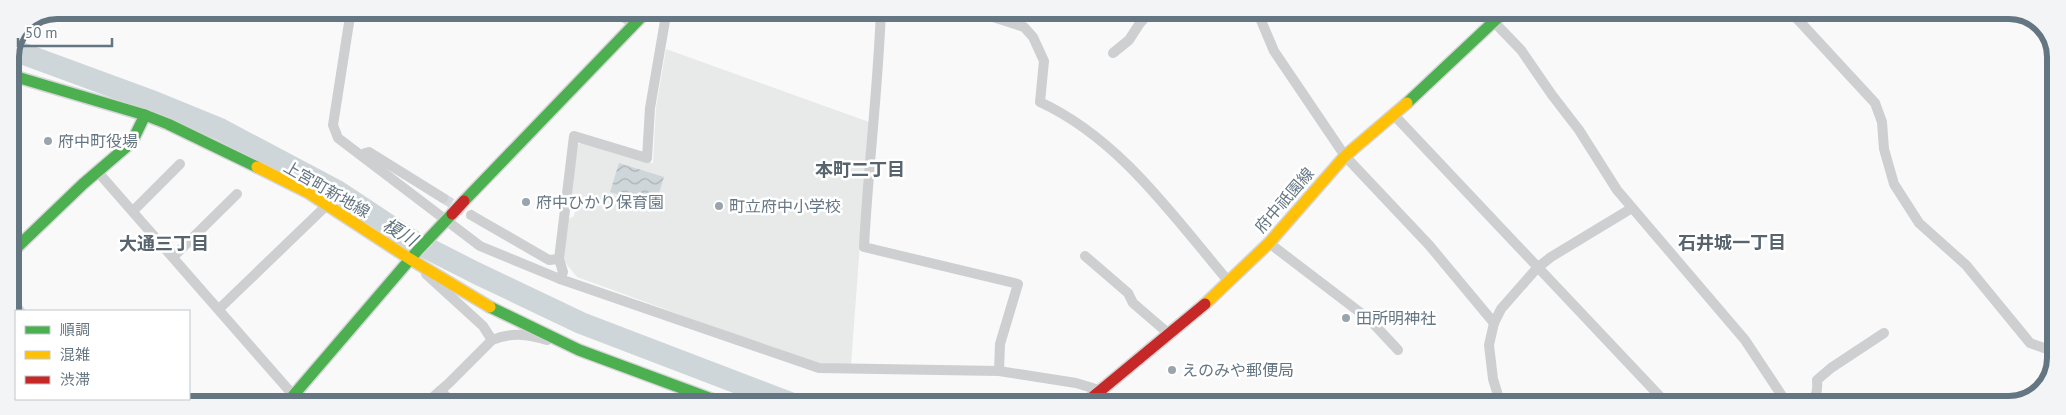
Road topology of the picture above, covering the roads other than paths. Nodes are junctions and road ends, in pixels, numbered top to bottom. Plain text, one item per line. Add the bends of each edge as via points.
1 (350, 19) edge
2 (626, 19) edge
3 (640, 19) edge
4 (665, 19) edge
5 (881, 19) edge
6 (999, 19) edge
7 (1144, 19) edge
8 (1261, 19) edge
9 (1497, 19) edge
10 (1797, 19) edge
11 (1494, 22) junction
12 (635, 24) junction
13 (1114, 53) dead end
14 (19, 78) edge
15 (1394, 115) junction
16 (145, 116) junction
17 (360, 154) junction
18 (1345, 156) junction
19 (180, 164) dead end
20 (98, 171) junction
21 (238, 194) dead end
22 (443, 198) tunnel mouth
23 (326, 205) junction
24 (1632, 208) junction
25 (132, 211) junction
26 (471, 215) tunnel mouth
27 (446, 220) junction
28 (1269, 243) junction
29 (19, 246) edge
30 (1085, 256) dead end
31 (173, 257) junction
32 (410, 259) junction
33 (559, 259) junction
34 (1537, 268) junction
35 (560, 279) junction
36 (1229, 282) junction
37 (219, 309) junction
38 (1494, 323) junction
39 (1884, 333) dead end
40 (1169, 334) junction
41 (492, 340) junction
42 (2047, 349) edge
43 (579, 350) junction
44 (1398, 350) dead end
45 (999, 371) junction
46 (1099, 390) junction
47 (440, 391) junction
48 (289, 396) edge
49 (297, 396) edge
50 (434, 396) edge
51 (446, 396) edge
52 (703, 396) edge
53 (1093, 396) edge
54 (1498, 396) edge
55 (1659, 396) edge
56 (1782, 396) edge
57 (1816, 396) edge

1 - 17 street via 333,125 338,138
2 - 12 street
3 - 12 main road
4 - 33 street via 650,108 647,158 574,136
5 - 45 street via 864,248 1018,284 1000,344
6 - 36 street via 1024,27 1032,36 1044,61 1040,102 1090,132 1138,175
7 - 13 street via 1129,40
8 - 18 street via 1274,51
9 - 11 main road, 府中祇園線
10 - 42 street via 1875,103 1894,184 1919,224 1966,265 2030,343
11 - 15 main road, 府中祇園線
11 - 24 street via 1521,50
12 - 27 main road, bridge
14 - 16 main road, 上宮町新地線
15 - 18 main road, 府中祇園線
15 - 34 street
16 - 20 main road via 132,142
16 - 23 main road, 上宮町新地線 via 168,124 307,192
17 - 22 street via 368,152
17 - 27 street
18 - 28 main road, 府中祇園線
18 - 38 street via 1429,246
19 - 25 street
20 - 25 street
20 - 29 main road
21 - 31 street
23 - 32 main road, 上宮町新地線
23 - 37 street
24 - 34 street
24 - 56 street via 1746,340
25 - 31 street
26 - 33 street via 549,260
27 - 32 main road
27 - 35 street via 480,246
28 - 36 main road, 府中祇園線
28 - 44 street via 1370,320
30 - 40 street
31 - 37 street
32 - 41 street via 484,326
32 - 43 main road, 上宮町新地線 via 492,308
32 - 49 main road
33 - 35 street via 563,272
34 - 38 street via 1501,309
34 - 55 street
35 - 45 street via 819,368
36 - 40 main road, 府中祇園線
37 - 48 street
38 - 54 street via 1489,345
39 - 57 street via 1817,380
40 - 46 main road, 府中祇園線
41 - 43 street via 526,334
41 - 47 street
43 - 52 main road, 上宮町新地線
45 - 46 street via 1076,383
46 - 53 main road, 府中祇園線
47 - 50 street
47 - 51 street

